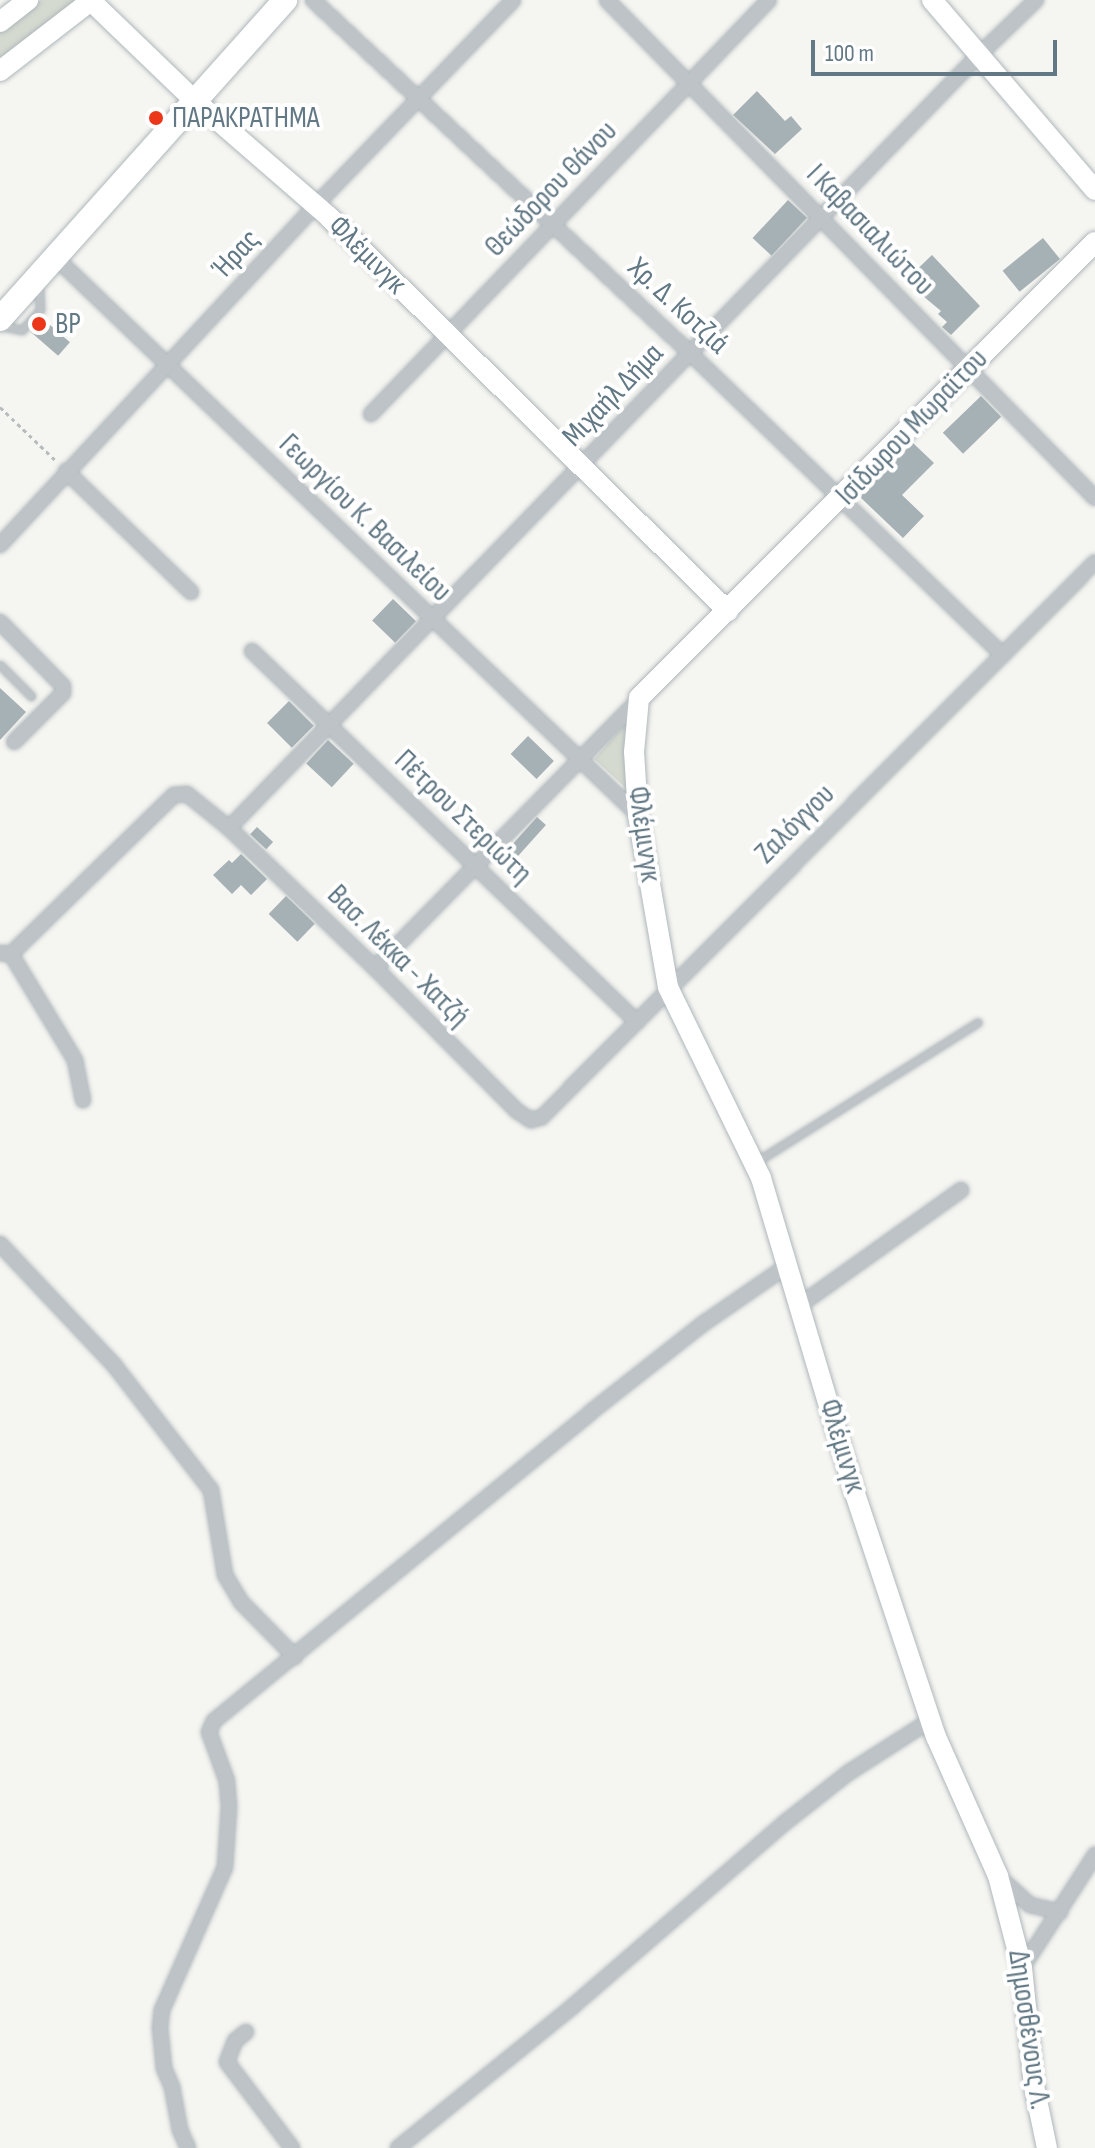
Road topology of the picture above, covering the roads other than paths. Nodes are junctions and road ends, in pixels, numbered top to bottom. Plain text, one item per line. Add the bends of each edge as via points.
1 (28, 0) edge
2 (92, 0) edge
3 (285, 0) edge
4 (313, 0) edge
5 (513, 0) edge
6 (607, 0) edge
7 (769, 0) edge
8 (932, 0) edge
9 (1036, 0) edge
10 (0, 22) edge
11 (978, 56) junction
12 (0, 71) edge
13 (688, 82) junction
14 (420, 97) junction
15 (193, 99) junction
16 (1095, 190) edge
17 (316, 205) junction
18 (823, 219) junction
19 (553, 224) junction
20 (1095, 242) edge
21 (56, 258) junction
22 (0, 322) edge
23 (448, 335) junction
24 (690, 353) junction
25 (169, 366) junction
26 (969, 368) junction
27 (371, 414) dead end
28 (580, 466) junction
29 (66, 471) junction
30 (1095, 498) edge
31 (841, 499) junction
32 (0, 545) edge
33 (1095, 562) edge
34 (191, 592) dead end
35 (728, 611) junction
36 (433, 619) junction
37 (0, 622) edge
38 (252, 651) dead end
39 (1003, 655) junction
40 (0, 665) edge
41 (31, 696) dead end
42 (639, 698) junction
43 (331, 726) junction
44 (14, 742) dead end
45 (581, 761) junction
46 (638, 815) junction
47 (229, 828) junction
48 (476, 866) junction
49 (6, 953) edge
50 (375, 968) junction
51 (668, 987) junction
52 (637, 1022) junction
53 (978, 1022) dead end
54 (83, 1100) dead end
55 (531, 1120) joint
56 (754, 1163) junction
57 (961, 1190) dead end
58 (0, 1244) edge
59 (787, 1266) junction
60 (800, 1305) junction
61 (295, 1657) junction
62 (931, 1720) junction
63 (1095, 1855) edge
64 (998, 1876) junction
65 (1010, 1912) joint
66 (1060, 1912) junction
67 (1022, 1968) junction
68 (246, 2032) dead end
69 (188, 2148) edge
70 (292, 2148) edge
71 (398, 2148) edge
72 (1047, 2148) edge

1 - 10 street
2 - 12 street
2 - 15 street, Φλέμινγκ
3 - 15 main road
4 - 14 street, Χρ. Δ. Κοτζιά
5 - 14 street, Ήρας
6 - 13 street, Ι Καβασιαλιώτου
7 - 13 street, Θεώδορου Θάνου
8 - 11 street
9 - 11 street, Μιχαήλ Δήμα
11 - 16 street
11 - 18 street, Μιχαήλ Δήμα
13 - 18 street, Ι Καβασιαλιώτου
13 - 19 street, Θεώδορου Θάνου
14 - 17 street, Ήρας
14 - 19 street, Χρ. Δ. Κοτζιά
15 - 17 street, Φλέμινγκ
15 - 21 main road
17 - 23 street, Φλέμινγκ
17 - 25 street, Ήρας
18 - 24 street, Μιχαήλ Δήμα
18 - 26 street, Ι Καβασιαλιώτου
19 - 23 street, Θεώδορου Θάνου
19 - 24 street, Χρ. Δ. Κοτζιά
20 - 26 street, Ισίδωρου Μωραϊτου
21 - 22 main road
21 - 25 street, Γεωργίου Κ. Βασιλείου
23 - 27 street, Θεώδορου Θάνου
23 - 28 street, Φλέμινγκ
24 - 28 street, Μιχαήλ Δήμα
24 - 31 street, Χρ. Δ. Κοτζιά
25 - 29 street, Ήρας
25 - 36 street, Γεωργίου Κ. Βασιλείου
26 - 30 street, Ι Καβασιαλιώτου
26 - 31 street, Ισίδωρου Μωραϊτου
28 - 35 street, Φλέμινγκ
28 - 36 street, Μιχαήλ Δήμα
29 - 32 street, Ήρας
29 - 34 street
31 - 35 street, Ισίδωρου Μωραϊτου
31 - 39 street, Χρ. Δ. Κοτζιά
33 - 39 street, Ζαλόγγου
35 - 42 street
36 - 43 street, Μιχαήλ Δήμα
36 - 45 street, Γεωργίου Κ. Βασιλείου
37 - 44 street via 63,686 63,693
38 - 43 street, Πέτρου Στεριώτη
39 - 51 street, Ζαλόγγου
40 - 41 lane
42 - 45 street
42 - 46 street, Φλέμινγκ via 634,752
43 - 47 street, Μιχαήλ Δήμα
43 - 48 street, Πέτρου Στεριώτη
45 - 46 street, Γεωργίου Κ. Βασιλείου
45 - 48 street
46 - 51 street, Φλέμινγκ
47 - 49 street, Βασ. Λέκκα - Χατζή via 187,794 174,795
47 - 50 street, Βασ. Λέκκα - Χατζή
48 - 50 street
48 - 52 street, Πέτρου Στεριώτη
49 - 54 street via 75,1060
50 - 55 street, Βασ. Λέκκα - Χατζή
51 - 52 street, Ζαλόγγου
51 - 56 street, Φλέμινγκ
52 - 55 street, Ζαλόγγου via 542,1117
53 - 56 lane
56 - 59 street, Φλέμινγκ
57 - 60 street
58 - 61 street via 114,1365 211,1490 225,1575 241,1602
59 - 60 street, Φλέμινγκ
59 - 61 street via 591,1412
60 - 62 street, Φλέμινγκ via 854,1490
61 - 69 street via 228,1708 209,1732 227,1781 227,1851 214,1895 162,2010 160,2028 164,2068
62 - 64 street, Φλέμινγκ
62 - 71 street via 848,1773 787,1821 572,2007
63 - 66 street
64 - 65 street, Φλέμινγκ
64 - 66 street via 1030,1905
65 - 67 street, Δημοσθένους Λ.
66 - 67 street
67 - 72 street, Δημοσθένους Λ. via 1034,2086
68 - 70 street via 235,2041 227,2062

